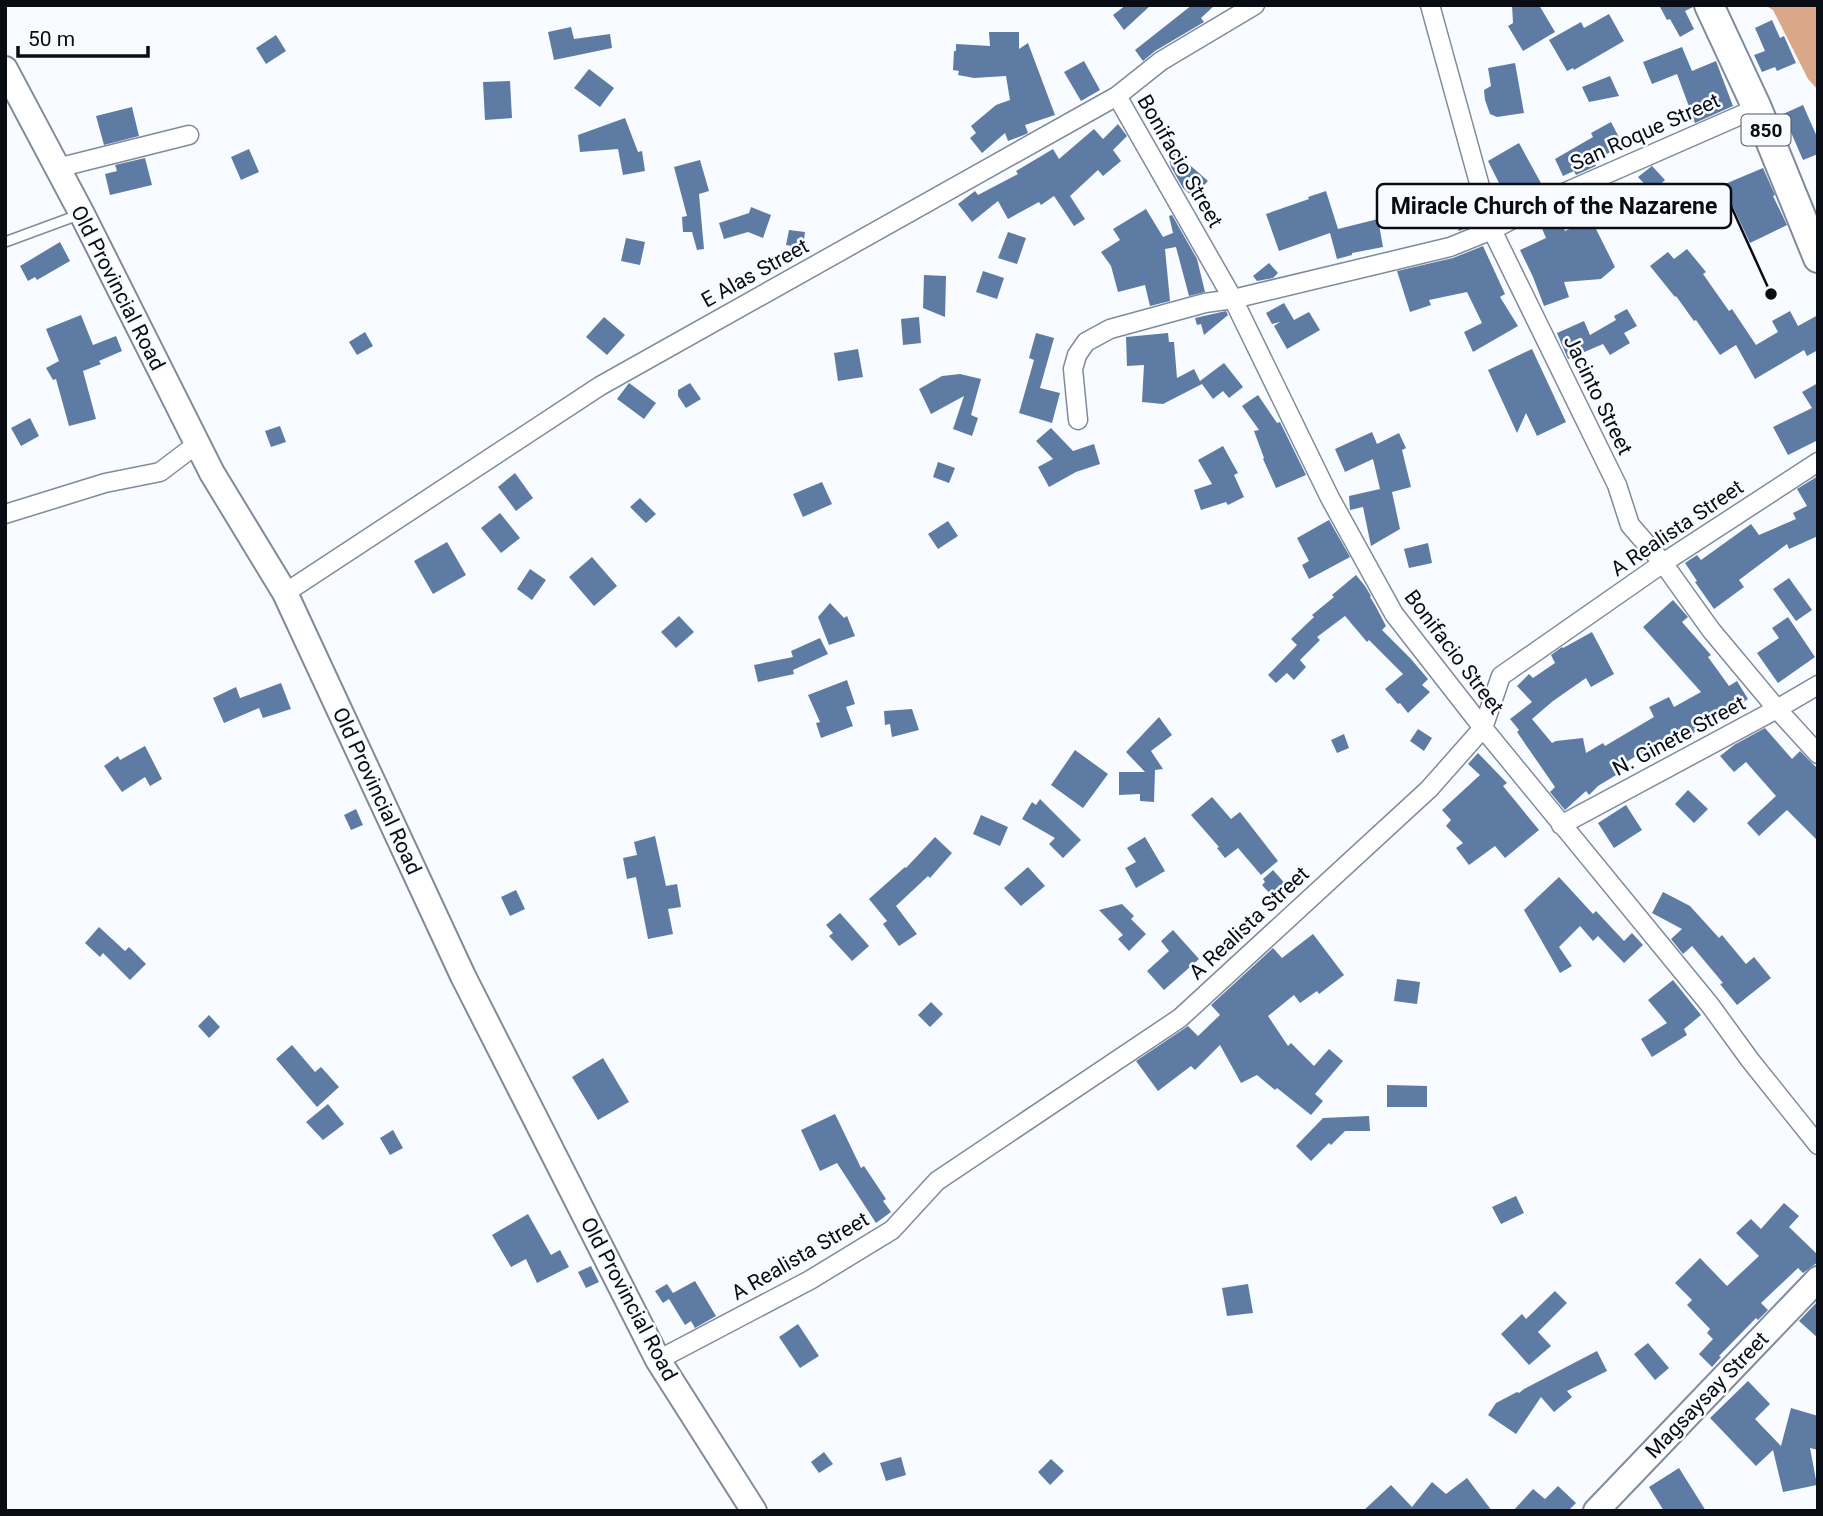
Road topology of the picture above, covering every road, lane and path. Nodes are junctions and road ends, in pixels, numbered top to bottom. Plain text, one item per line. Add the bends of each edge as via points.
1 (1255, 5) edge
2 (1430, 5) edge
3 (1709, 5) edge
4 (5, 69) edge
5 (1116, 96) junction
6 (1758, 108) junction
7 (189, 135) dead end
8 (57, 168) junction
9 (82, 214) junction
10 (1492, 230) junction
11 (5, 242) edge
12 (1818, 258) edge
13 (1233, 299) junction
14 (1078, 420) dead end
15 (197, 444) junction
16 (1818, 462) edge
17 (5, 514) edge
18 (1663, 563) junction
19 (285, 593) junction
20 (1818, 685) edge
21 (1777, 709) junction
22 (1483, 728) junction
23 (1818, 754) edge
24 (1561, 825) junction
25 (1818, 1145) edge
26 (1818, 1279) edge
27 (658, 1360) junction
28 (754, 1511) edge
29 (1596, 1511) edge

1 - 5 street, E Alas Street via 1161,61
2 - 10 street, Jacinto Street
3 - 6 main road, 850
4 - 8 main road, Old Provincial Road
5 - 13 street, Bonifacio Street
5 - 19 street, E Alas Street via 600,386
6 - 10 street, San Roque Street via 1561,194
6 - 12 main road, 850
7 - 8 street
8 - 9 main road, Old Provincial Road
9 - 11 lane
9 - 15 main road, Old Provincial Road
10 - 13 street, San Roque Street via 1450,247
10 - 18 street, Jacinto Street via 1617,485 1630,525
13 - 14 street, San Roque Street via 1110,329 1086,342 1073,369
13 - 22 street, Bonifacio Street via 1330,498 1394,614
15 - 17 street via 160,472
15 - 19 main road, Old Provincial Road
16 - 18 street, A Realista Street
18 - 21 street, Jacinto Street
18 - 22 street, A Realista Street via 1501,676
19 - 27 main road, Old Provincial Road via 463,976
20 - 21 street, N. Ginete Street
21 - 23 street, Jacinto Street
21 - 24 street, N. Ginete Street
22 - 24 street, Bonifacio Street
22 - 27 street, A Realista Street via 1429,789 1180,1018 937,1181 892,1230 810,1280
24 - 25 street, Bonifacio Street
26 - 29 main road, Magsaysay Street
27 - 28 main road, Old Provincial Road

